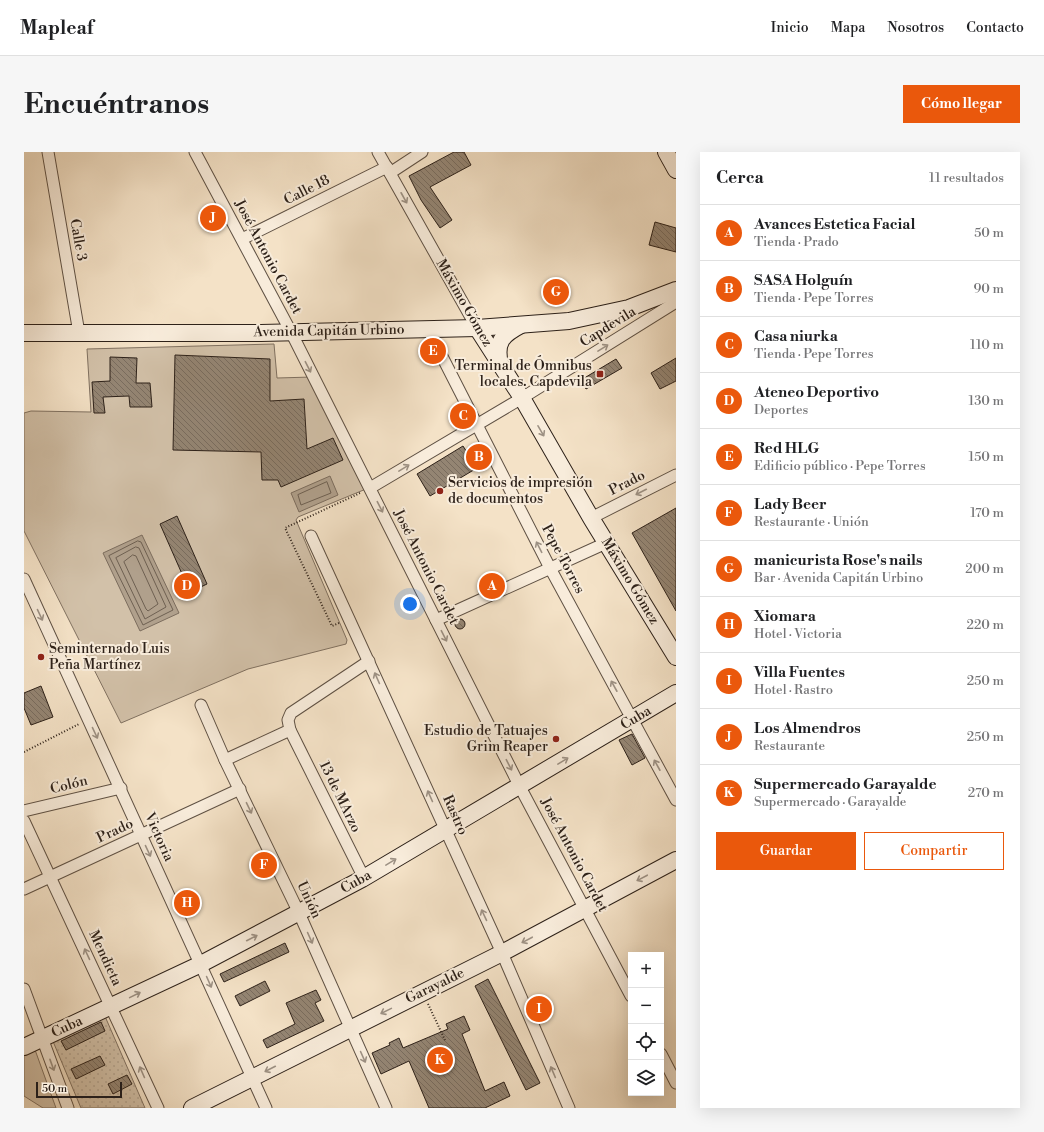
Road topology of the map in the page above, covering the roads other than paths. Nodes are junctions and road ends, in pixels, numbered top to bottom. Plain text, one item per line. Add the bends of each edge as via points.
1 (48, 152) edge
2 (195, 152) edge
3 (378, 152) edge
4 (422, 152) edge
5 (388, 170) junction
6 (242, 239) junction
7 (676, 290) edge
8 (676, 302) edge
9 (523, 325) junction
10 (477, 328) junction
11 (428, 329) junction
12 (291, 332) junction
13 (24, 333) edge
14 (79, 333) junction
15 (500, 364) junction
16 (522, 398) junction
17 (477, 424) junction
18 (676, 475) edge
19 (370, 488) junction
20 (591, 518) junction
21 (311, 536) dead end
22 (606, 543) junction
23 (550, 568) junction
24 (24, 579) edge
25 (436, 620) junction
26 (676, 657) edge
27 (369, 661) junction
28 (676, 694) edge
29 (202, 705) dead end
30 (632, 720) junction
31 (290, 730) junction
32 (225, 760) junction
33 (520, 787) junction
34 (121, 788) junction
35 (240, 789) junction
36 (676, 800) edge
37 (24, 811) edge
38 (24, 821) edge
39 (445, 830) junction
40 (141, 836) junction
41 (676, 860) edge
42 (51, 877) junction
43 (364, 878) junction
44 (24, 889) edge
45 (586, 908) junction
46 (299, 913) junction
47 (502, 953) junction
48 (201, 964) junction
49 (24, 989) edge
50 (628, 990) edge
51 (112, 1007) junction
52 (350, 1028) junction
53 (43, 1038) junction
54 (24, 1047) edge
55 (664, 1060) edge
56 (252, 1078) junction
57 (676, 1083) edge
58 (68, 1108) edge
59 (158, 1108) edge
60 (192, 1108) edge
61 (266, 1108) edge
62 (386, 1108) edge
63 (569, 1108) edge

1 - 14 street, Calle 3
2 - 6 street, José Antonio Cardet
3 - 5 street, Máximo Gómez
4 - 5 street, Calle 18
5 - 6 street, Calle 18
5 -> 10 street, Máximo Gómez
6 - 12 street, José Antonio Cardet
7 - 9 street, Avenida Capitán Urbino via 629,308 569,321
16 -> 8 street, Capdevila
9 - 10 street, Avenida Capitán Urbino
9 - 15 street via 506,333 498,346
10 - 11 street, Avenida Capitán Urbino
10 - 15 street, Máximo Gómez
11 - 12 street, Avenida Capitán Urbino
11 - 17 street, Pepe Torres
12 - 14 street, Avenida Capitán Urbino
12 -> 19 street, José Antonio Cardet
13 - 14 street, Avenida Capitán Urbino
15 - 16 street, Máximo Gómez
16 - 17 street, Capdevila
16 -> 20 street, Máximo Gómez
19 -> 17 street, Capdevila
23 -> 17 street, Pepe Torres
18 -> 20 street, Prado
19 -> 25 street, José Antonio Cardet
20 - 22 street, Máximo Gómez
21 - 27 street, Rastro
22 - 23 street
22 - 26 street, Máximo Gómez
23 - 25 street
30 -> 23 street, Pepe Torres
24 -> 34 street, Victoria
25 -> 33 street, José Antonio Cardet
27 - 31 street via 291,713 288,720
39 -> 27 street, Rastro
28 - 30 street, Cuba
29 - 32 street, Unión
33 -> 30 street, Cuba
36 -> 30 street, Pepe Torres
31 - 32 street
31 - 43 street, 13 de MArzo
32 - 35 street, Unión
33 - 39 street, Cuba
33 - 45 street, José Antonio Cardet
34 - 37 street, Colón
34 - 40 street, Victoria
35 - 40 street, Prado
35 -> 46 street, Unión
38 - 42 street, Mendieta
43 -> 39 street, Cuba
47 -> 39 street, Rastro
40 - 42 street, Prado
40 -> 48 street, Victoria
41 -> 45 street, Garayalde
42 - 44 street, Prado
51 -> 42 street, Mendieta
43 - 46 street, Cuba
45 -> 47 street, Garayalde
45 - 50 street, José Antonio Cardet
48 -> 46 street, Cuba
46 -> 52 street, Unión
47 -> 52 street, Garayalde
63 -> 47 street, Rastro
51 -> 48 street, Cuba
48 -> 56 street, Victoria
49 - 53 street
51 - 53 street, Cuba
59 -> 51 street, Mendieta
52 -> 56 street, Garayalde
52 -> 62 street, Unión
53 - 54 street, Cuba
53 -> 58 street
55 - 57 street
56 - 60 street, Garayalde
56 - 61 street, Victoria

